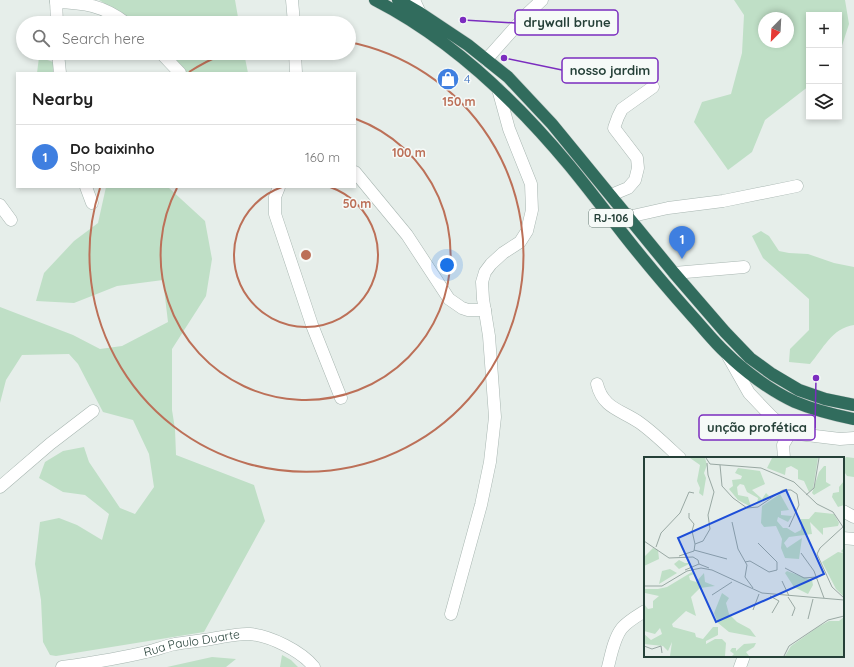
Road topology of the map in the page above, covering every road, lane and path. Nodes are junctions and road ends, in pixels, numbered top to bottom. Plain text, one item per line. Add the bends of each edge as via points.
1 (292, 0) edge
2 (375, 0) edge
3 (398, 0) edge
4 (414, 0) edge
5 (542, 0) edge
6 (56, 1) edge
7 (420, 13) junction
8 (57, 16) edge
9 (117, 16) edge
10 (293, 16) edge
11 (59, 60) edge
12 (168, 60) edge
13 (295, 60) edge
14 (486, 60) junction
15 (60, 72) edge
16 (179, 72) edge
17 (296, 72) edge
18 (653, 87) dead end
19 (498, 89) junction
20 (356, 173) edge
21 (797, 186) dead end
22 (86, 188) edge
23 (279, 188) edge
24 (611, 195) junction
25 (92, 203) dead end
26 (0, 205) edge
27 (628, 217) junction
28 (11, 220) dead end
29 (744, 267) dead end
30 (674, 273) junction
31 (485, 310) junction
32 (726, 353) junction
33 (597, 384) dead end
34 (341, 398) dead end
35 (854, 405) edge
36 (93, 411) dead end
37 (854, 419) edge
38 (790, 433) junction
39 (854, 438) edge
40 (679, 457) edge
41 (784, 457) edge
42 (0, 487) edge
43 (844, 512) edge
44 (854, 517) edge
45 (844, 538) edge
46 (854, 539) edge
47 (644, 612) edge
48 (451, 614) dead end
49 (744, 657) edge
50 (62, 667) edge
51 (314, 667) edge
52 (608, 667) edge
53 (740, 667) edge

1 - 10 street
2 - 19 highway, RJ-106 via 461,56
3 - 7 highway, RJ-106
4 - 7 street
5 - 14 street
6 - 8 street
6 - 9 street via 85,3
7 - 14 highway, RJ-106
11 - 15 street
12 - 16 street
13 - 17 street
14 - 24 highway, RJ-106 via 508,77 552,124
18 - 24 street via 622,110 618,117 614,128 637,158 638,168 635,180 628,188
19 - 31 street via 508,129 531,184 532,210 527,230 520,242 491,264 485,272 482,282
19 - 32 highway, RJ-106 via 534,124 635,248
20 - 31 street via 407,235 449,299 468,310
21 - 27 street
22 - 25 street
23 - 34 street via 275,197 275,214 312,325
24 - 27 highway, RJ-106
26 - 28 street
27 - 30 highway, RJ-106
29 - 30 street
30 - 35 highway, RJ-106 via 750,358 799,390
31 - 48 street via 495,409 494,432 481,505
32 - 37 highway, RJ-106 via 768,386 794,401 819,411
32 - 38 street via 749,393
33 - 40 street via 600,395 613,408 638,422
36 - 42 street
38 - 39 street via 840,439
38 - 41 street via 783,444
43 - 44 street
45 - 46 street
47 - 52 street via 621,628
49 - 53 street
50 - 51 street, Rua Paulo Duarte via 110,660 174,644 236,634 252,634 272,639 298,653

